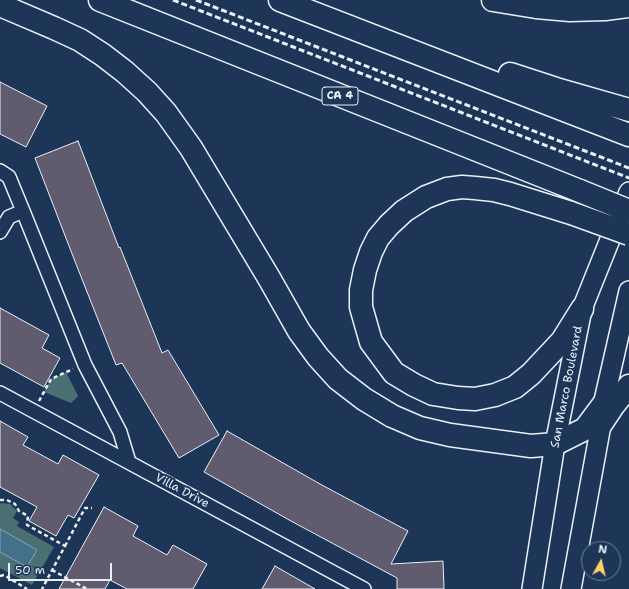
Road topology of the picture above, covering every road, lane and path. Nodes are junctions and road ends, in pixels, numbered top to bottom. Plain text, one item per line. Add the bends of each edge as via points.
1 (100, 0) edge
2 (493, 0) edge
3 (282, 1) edge
4 (0, 5) edge
5 (629, 6) edge
6 (626, 109) edge
7 (620, 131) edge
8 (0, 171) edge
9 (629, 192) edge
10 (23, 211) junction
11 (629, 211) edge
12 (0, 232) edge
13 (629, 234) edge
14 (629, 291) edge
15 (582, 309) junction
16 (85, 365) junction
17 (629, 386) edge
18 (0, 393) edge
19 (33, 410) junction
20 (602, 415) junction
21 (555, 444) junction
22 (129, 462) junction
23 (0, 500) edge
24 (92, 508) dead end
25 (65, 546) junction
26 (52, 570) junction
27 (0, 576) edge
28 (27, 589) edge
29 (42, 589) edge
30 (87, 589) edge
31 (364, 589) edge
32 (532, 589) edge
33 (571, 589) edge

1 - 11 highway, CA 4, bridge
2 - 5 highway via 570,10
3 - 6 highway
3 - 7 highway
4 - 21 highway via 80,40 125,72 166,113 191,148 299,331 338,379 392,416 420,428 450,435 531,446
8 - 10 street via 9,177
9 - 15 main road, San Marco Boulevard
10 - 12 street via 9,218
10 - 16 street
13 - 15 highway, bridge via 494,190 462,187 446,189 404,210 378,238 365,270 361,290 361,307 371,342 394,373 433,394 458,398 475,399 515,387 562,341
14 - 20 main road
15 - 21 main road, San Marco Boulevard
16 - 19 path via 51,379
16 - 22 street via 120,432
17 - 20 highway
18 - 19 street, Villa Drive
19 - 22 street, Villa Drive
20 - 21 highway via 585,429
20 - 33 main road
21 - 32 main road, San Marco Boulevard
22 - 31 street, Villa Drive
23 - 25 path via 15,504 19,511 28,516 26,525
24 - 25 path via 85,508
25 - 26 path
26 - 29 path
26 - 30 path
27 - 28 path via 4,575

